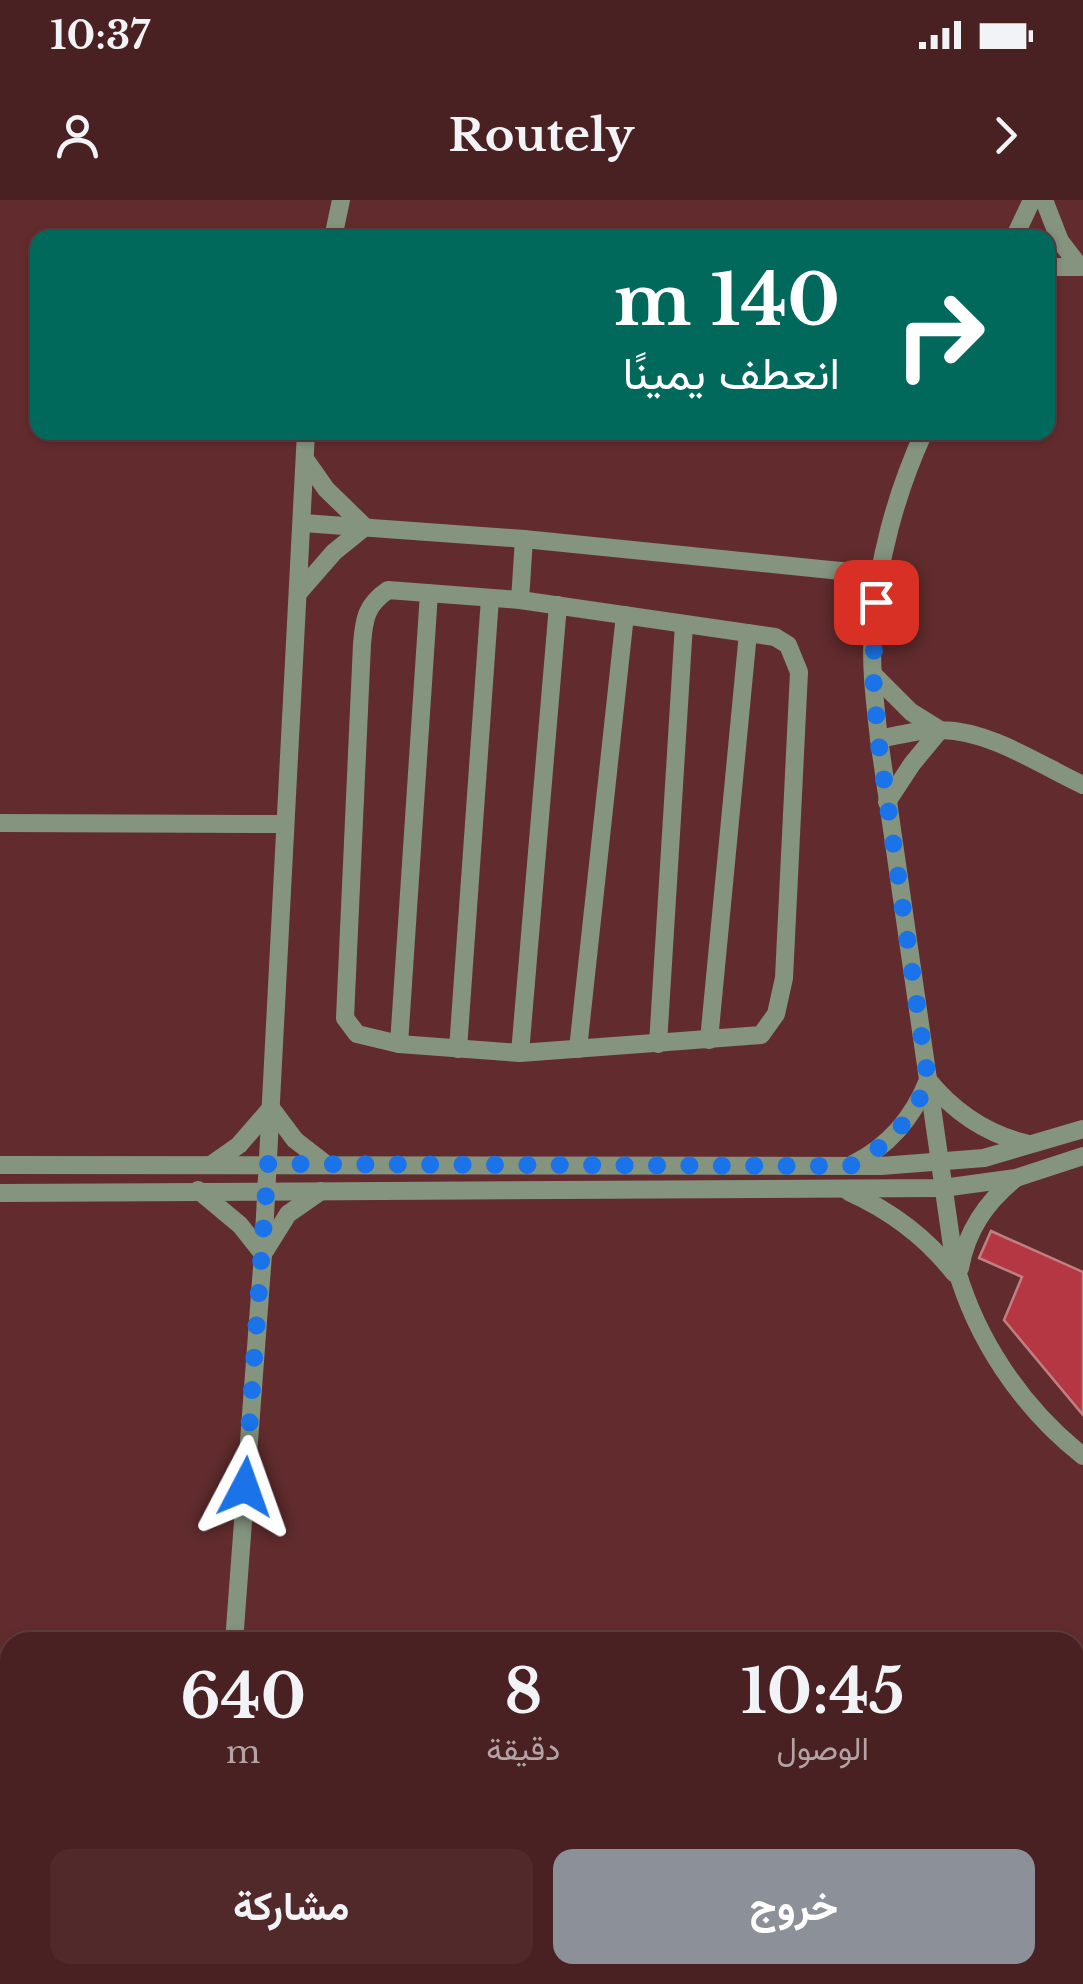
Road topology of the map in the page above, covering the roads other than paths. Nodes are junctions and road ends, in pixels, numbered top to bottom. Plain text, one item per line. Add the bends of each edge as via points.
1 (341, 200) edge
2 (1032, 200) edge
3 (1044, 200) edge
4 (335, 230) edge
5 (1019, 230) edge
6 (1055, 254) edge
7 (1055, 267) edge
8 (1082, 267) edge
9 (306, 440) edge
10 (921, 440) edge
11 (305, 459) junction
12 (303, 522) junction
13 (365, 527) junction
14 (524, 539) junction
15 (880, 575) junction
16 (299, 592) junction
17 (429, 593) junction
18 (490, 598) junction
19 (520, 600) junction
20 (558, 606) junction
21 (625, 615) junction
22 (684, 624) junction
23 (748, 634) junction
24 (873, 674) junction
25 (940, 730) junction
26 (878, 739) junction
27 (1083, 785) edge
28 (888, 802) junction
29 (0, 823) edge
30 (285, 824) junction
31 (709, 1040) junction
32 (399, 1044) junction
33 (658, 1044) junction
34 (458, 1049) junction
35 (578, 1049) junction
36 (520, 1054) junction
37 (928, 1080) junction
38 (270, 1108) junction
39 (1083, 1129) edge
40 (1035, 1146) junction
41 (1083, 1156) edge
42 (940, 1162) junction
43 (212, 1164) junction
44 (268, 1164) junction
45 (327, 1164) junction
46 (0, 1165) edge
47 (850, 1166) junction
48 (1016, 1178) junction
49 (943, 1188) junction
50 (198, 1190) junction
51 (266, 1190) junction
52 (322, 1190) junction
53 (844, 1190) junction
54 (0, 1193) edge
55 (262, 1254) junction
56 (958, 1278) junction
57 (1083, 1456) edge
58 (235, 1632) edge

1 - 4 lane
2 - 5 lane
3 - 8 lane via 1060,240
6 - 8 lane
7 - 8 lane
9 - 11 lane
10 - 15 lane via 898,498
11 - 12 lane
11 - 13 lane
12 - 13 lane
12 - 16 lane
13 - 14 lane
13 - 16 lane
14 - 15 lane
14 - 19 lane
15 - 24 lane
16 - 30 lane
17 - 18 lane
17 - 32 lane
17 - 32 lane via 388,590 371,602 362,644 345,1018 357,1034
18 - 19 lane
18 - 34 lane
19 - 20 lane
20 - 21 lane
20 - 36 lane
21 - 22 lane
21 - 35 lane
22 - 23 lane
22 - 33 lane
23 - 31 lane
23 - 31 lane via 788,645 799,672 784,978 776,1014 761,1035
24 - 25 lane
24 - 26 lane
25 - 26 lane
25 - 27 lane via 974,735
25 - 28 lane
26 - 28 lane
28 - 37 lane
29 - 30 lane
30 - 38 lane
31 - 33 lane
32 - 34 lane
33 - 35 lane
34 - 36 lane
35 - 36 lane
37 - 40 lane via 983,1128
37 - 42 lane
37 - 47 lane via 900,1130
38 - 43 lane via 239,1145
38 - 44 lane
38 - 45 lane via 295,1140
39 - 40 lane
40 - 42 lane
41 - 48 lane
42 - 47 lane
42 - 49 lane
43 - 44 lane
43 - 46 lane
44 - 45 lane
44 - 51 lane
45 - 47 lane
48 - 49 lane
48 - 56 lane via 980,1214
49 - 53 lane
49 - 56 lane
50 - 51 lane
50 - 54 lane
50 - 55 lane
51 - 52 lane
51 - 55 lane
52 - 53 lane
52 - 55 lane via 288,1214
53 - 56 lane via 916,1232
55 - 58 lane
56 - 57 lane via 1006,1374 1032,1410

